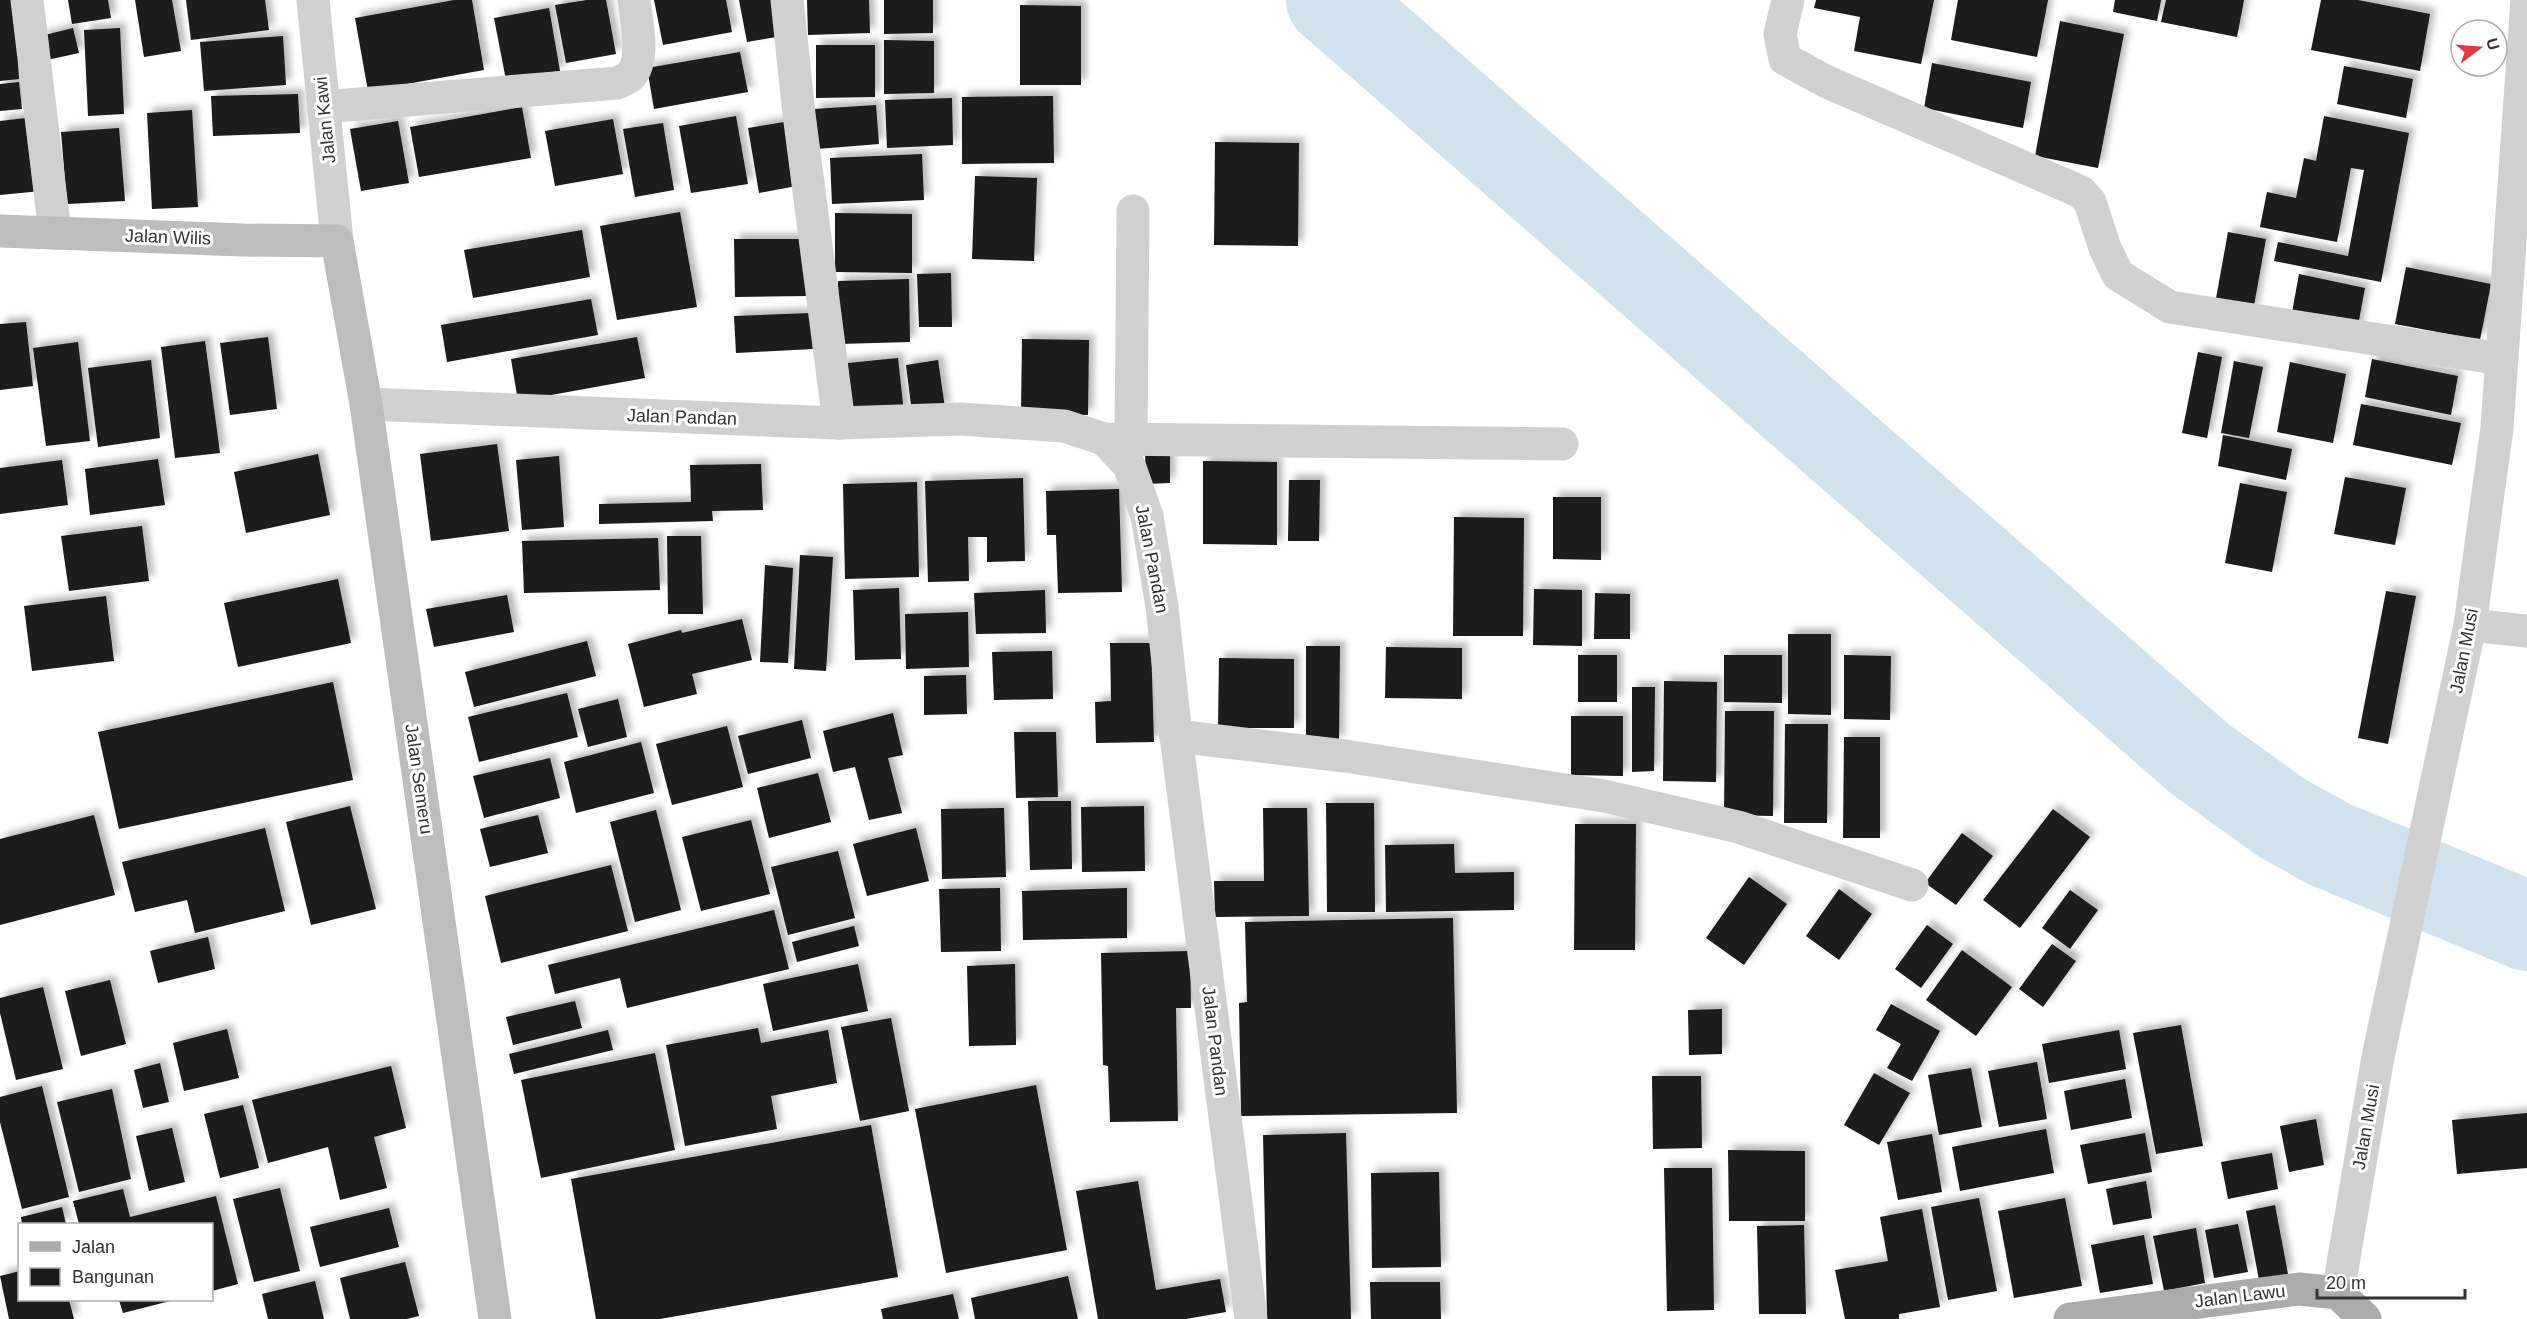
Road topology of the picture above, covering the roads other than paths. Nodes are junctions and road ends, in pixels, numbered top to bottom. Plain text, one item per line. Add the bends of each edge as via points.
1 (27, 0) edge
2 (313, 0) edge
3 (634, 0) edge
4 (787, 0) edge
5 (1788, 0) edge
6 (2527, 0) edge
7 (324, 107) junction
8 (1133, 211) dead end
9 (0, 231) edge
10 (55, 233) junction
11 (337, 241) junction
12 (2502, 359) junction
13 (366, 404) junction
14 (839, 423) junction
15 (1118, 439) junction
16 (1562, 444) dead end
17 (2470, 625) junction
18 (2527, 631) edge
19 (1176, 736) junction
20 (1912, 885) dead end
21 (2338, 1293) junction
22 (495, 1319) edge
23 (1251, 1319) edge
24 (2070, 1319) edge
25 (2366, 1319) edge

1 - 10 street
2 - 7 street, Jalan Kawi
3 - 7 street via 637,62 630,75 617,83
4 - 14 street
5 - 12 street via 1780,34 1785,59 1825,81 2081,192 2090,202 2118,275 2170,307
6 - 12 street, Jalan Musi
7 - 11 street, Jalan Kawi
8 - 15 street
9 - 10 main road, Jalan Wilis
10 - 11 main road, Jalan Wilis
11 - 13 main road, Jalan Semeru
12 - 17 street, Jalan Musi via 2498,428
13 - 14 street, Jalan Pandan
13 - 22 main road, Jalan Semeru
14 - 15 street, Jalan Pandan via 960,419 1064,426
15 - 16 street
15 - 19 street, Jalan Pandan via 1147,516
17 - 18 street
17 - 21 street, Jalan Musi via 2378,1057
19 - 20 street via 1345,756 1604,796 1738,827
19 - 23 street, Jalan Pandan
21 - 24 main road, Jalan Lawu via 2299,1288
21 - 25 main road

